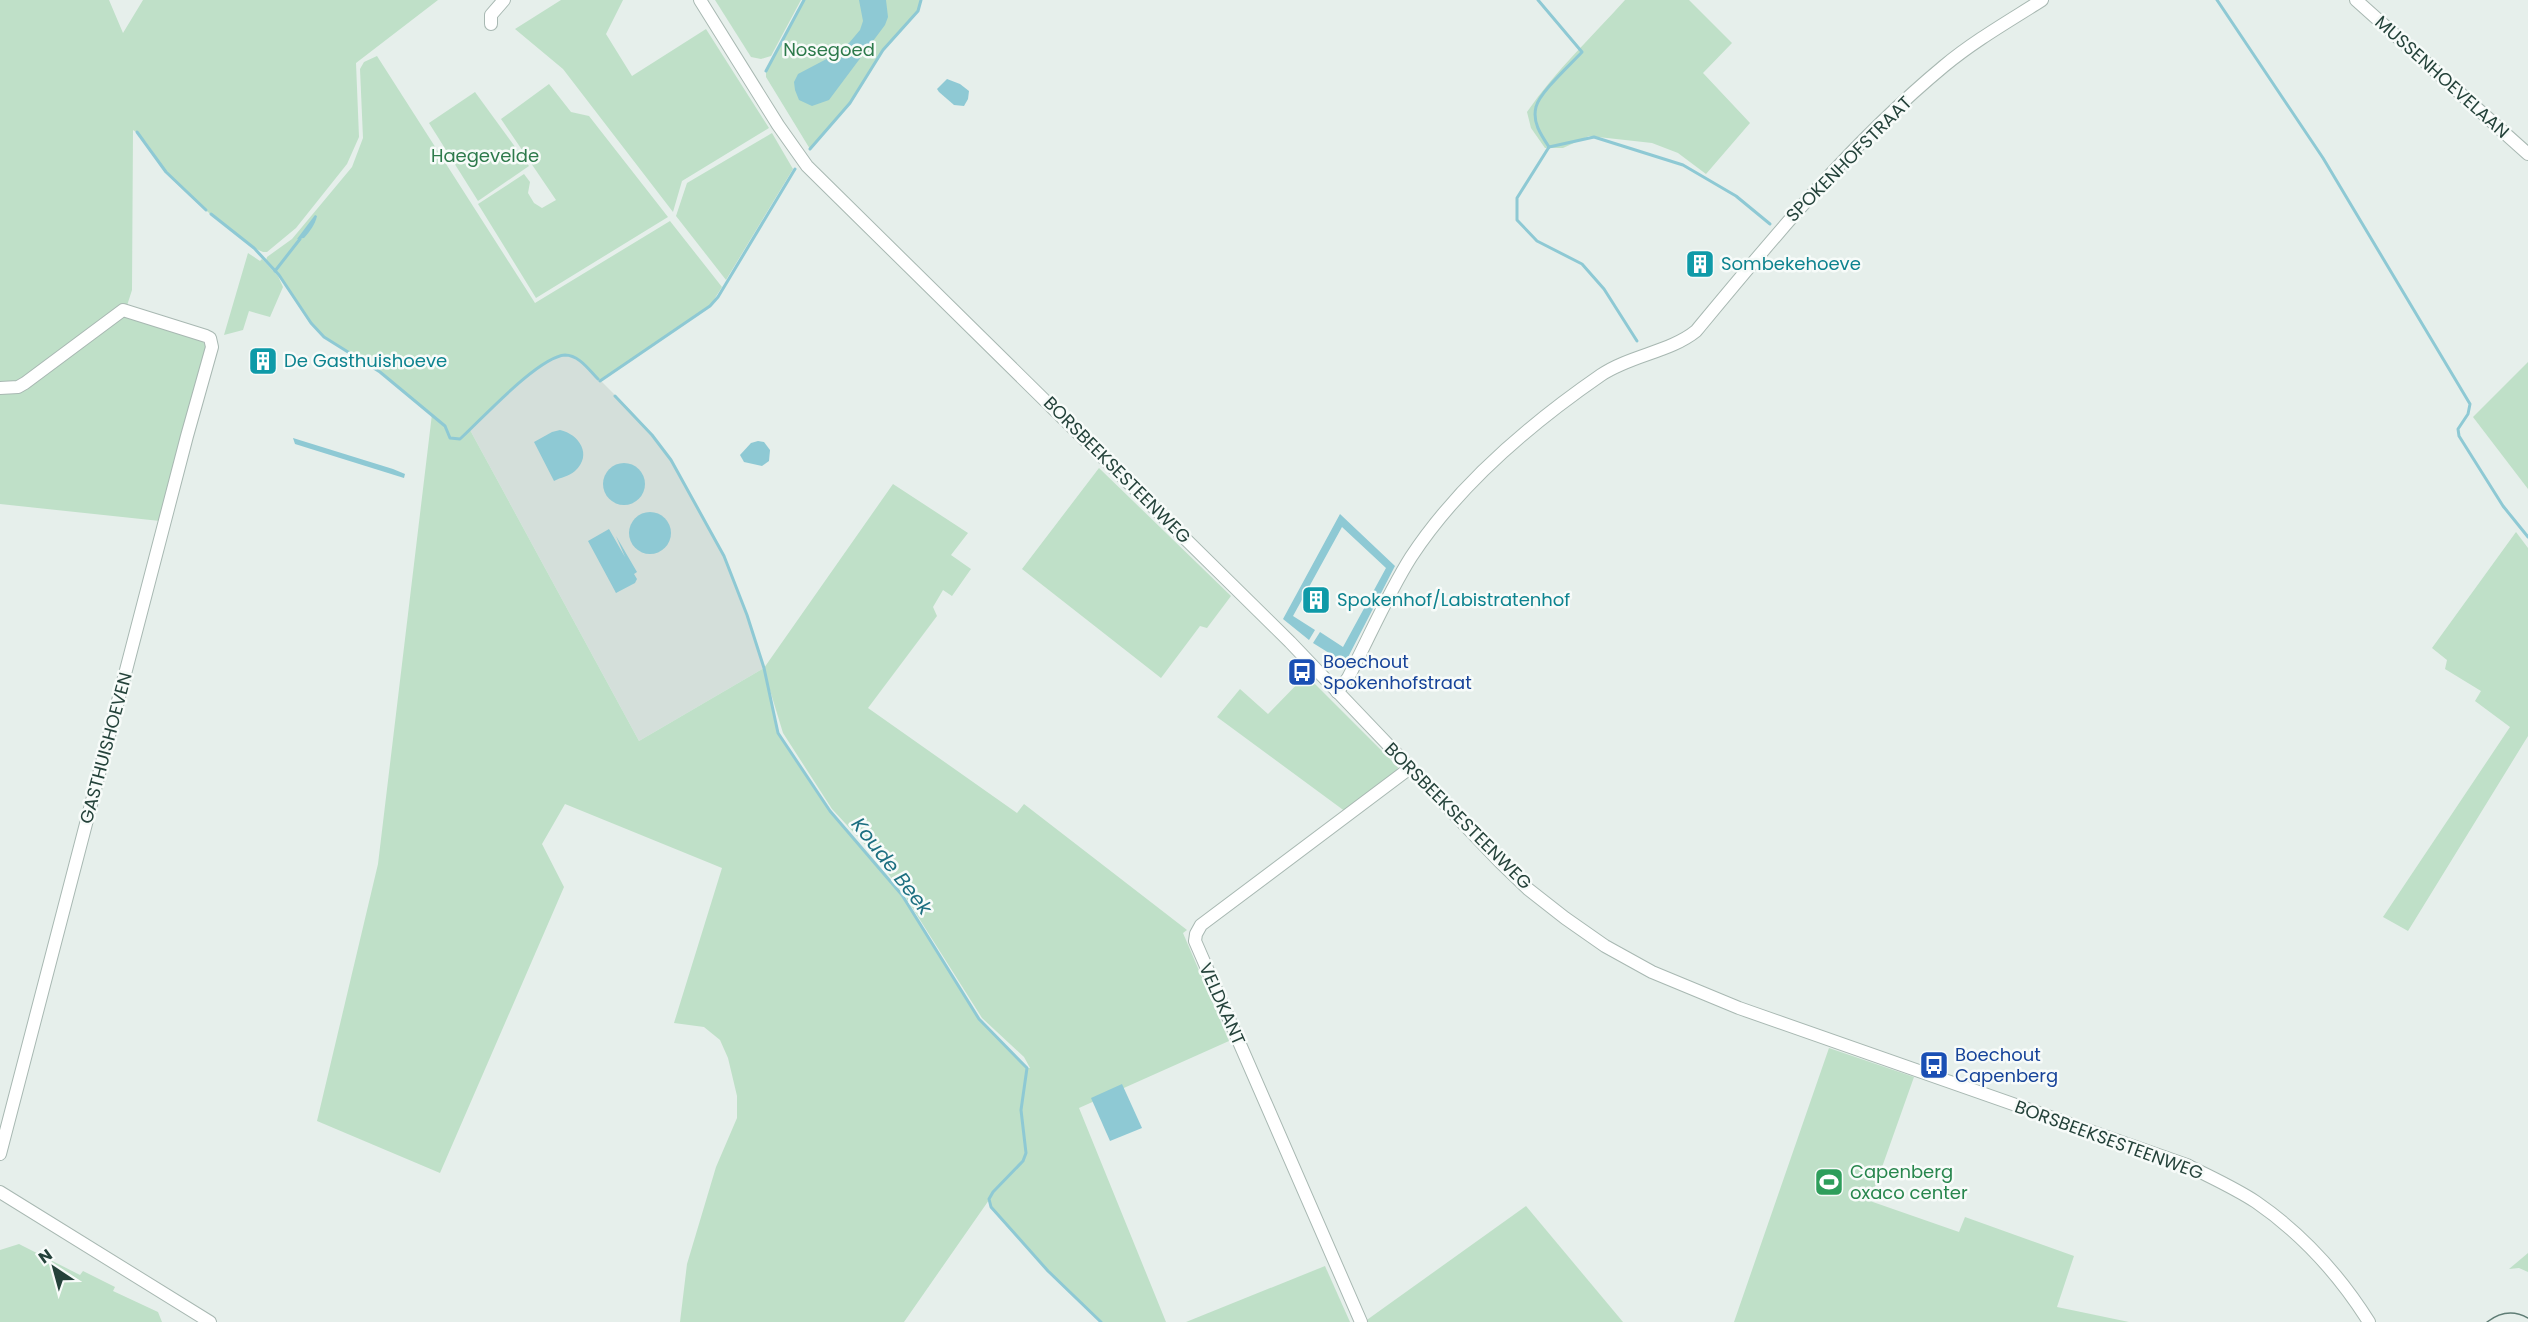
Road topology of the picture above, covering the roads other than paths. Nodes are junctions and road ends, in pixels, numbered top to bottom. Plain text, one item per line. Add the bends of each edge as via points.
1 (504, 0) edge
2 (700, 0) edge
3 (2042, 0) edge
4 (2356, 0) edge
5 (491, 24) dead end
6 (2528, 154) edge
7 (0, 388) edge
8 (1337, 692) junction
9 (1410, 768) junction
10 (0, 1154) edge
11 (0, 1192) edge
12 (210, 1322) edge
13 (1361, 1322) edge
14 (2369, 1322) edge

1 - 5 street via 490,15
2 - 8 street, BORSBEEKSESTEENWEG via 807,166
3 - 8 street, SPOKENHOFSTRAAT via 1966,48 1880,124 1794,212 1696,332 1626,360 1603,374 1541,421 1459,495 1402,572 1348,678
4 - 6 street, MUSSENHOEVELAAN
7 - 10 street, GASTHUISHOEVEN via 25,383 123,310 206,336 212,343
8 - 9 street, BORSBEEKSESTEENWEG
9 - 13 street, VELDKANT via 1201,925 1195,941
9 - 14 street, BORSBEEKSESTEENWEG via 1528,889 1605,946 1652,972 1740,1008 2187,1165 2254,1201 2289,1229 2348,1290
11 - 12 street

